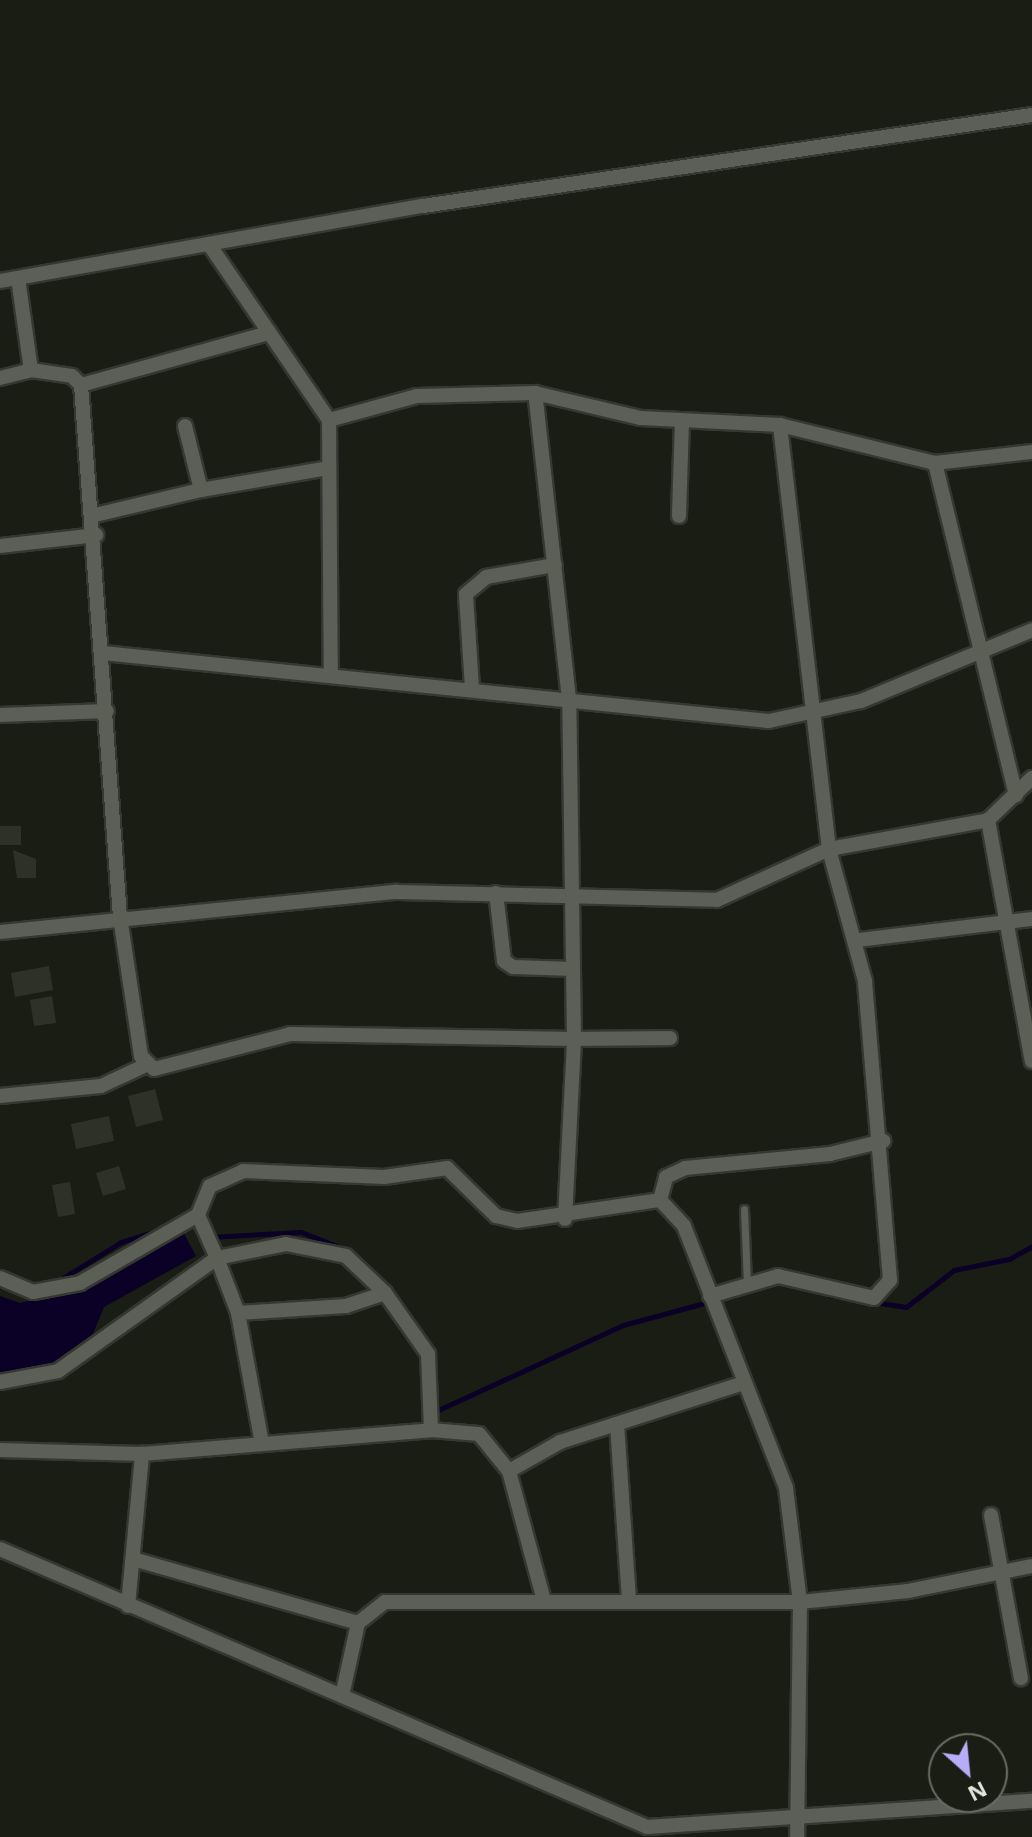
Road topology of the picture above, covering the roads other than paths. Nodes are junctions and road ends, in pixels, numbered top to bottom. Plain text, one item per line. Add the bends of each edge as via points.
1 (1032, 115) edge
2 (211, 247) junction
3 (18, 278) junction
4 (0, 281) edge
5 (269, 333) junction
6 (31, 370) junction
7 (0, 378) edge
8 (81, 385) junction
9 (535, 393) junction
10 (329, 420) junction
11 (682, 422) junction
12 (780, 425) junction
13 (185, 426) dead end
14 (1032, 452) edge
15 (935, 463) junction
16 (329, 468) junction
17 (201, 490) junction
18 (95, 515) junction
19 (679, 516) dead end
20 (96, 535) junction
21 (0, 546) edge
22 (555, 565) junction
23 (1032, 630) edge
24 (103, 653) junction
25 (979, 655) junction
26 (331, 675) junction
27 (472, 688) junction
28 (569, 699) junction
29 (107, 711) junction
30 (809, 712) junction
31 (0, 715) edge
32 (1032, 778) edge
33 (1016, 795) junction
34 (988, 820) junction
35 (829, 849) junction
36 (496, 893) junction
37 (571, 895) junction
38 (120, 917) junction
39 (1032, 919) edge
40 (1006, 923) junction
41 (0, 932) edge
42 (858, 940) junction
43 (573, 969) junction
44 (670, 1038) dead end
45 (574, 1039) junction
46 (1032, 1061) edge
47 (144, 1066) junction
48 (0, 1096) edge
49 (883, 1141) junction
50 (660, 1200) junction
51 (744, 1209) dead end
52 (198, 1215) junction
53 (565, 1219) junction
54 (217, 1258) junction
55 (0, 1278) edge
56 (747, 1284) junction
57 (385, 1293) junction
58 (709, 1293) junction
59 (238, 1313) junction
60 (0, 1382) edge
61 (744, 1383) junction
62 (617, 1424) junction
63 (431, 1430) junction
64 (262, 1444) junction
65 (0, 1450) edge
66 (142, 1454) junction
67 (509, 1471) junction
68 (991, 1515) dead end
69 (0, 1549) edge
70 (133, 1559) junction
71 (1032, 1566) edge
72 (1001, 1575) junction
73 (629, 1600) junction
74 (544, 1601) junction
75 (800, 1602) junction
76 (128, 1606) junction
77 (358, 1623) junction
78 (1021, 1678) dead end
79 (342, 1696) junction
80 (1032, 1801) edge
81 (797, 1815) junction
82 (797, 1837) edge

1 - 2 street via 423,206
2 - 3 street
2 - 5 street
3 - 4 street
3 - 6 street
5 - 8 street
5 - 10 street
6 - 7 street
6 - 8 street via 72,376
8 - 18 street
9 - 10 street via 417,396
9 - 11 street
9 - 22 street
10 - 16 street
11 - 12 street
11 - 19 street
12 - 15 street
12 - 30 street
13 - 17 street
14 - 15 street
15 - 25 street
16 - 17 street
16 - 26 street
17 - 18 street
18 - 20 street
20 - 21 street
20 - 24 street
22 - 27 street via 486,577 466,594
22 - 28 street
23 - 25 street
24 - 26 street
24 - 29 street
25 - 30 street via 861,701
25 - 33 street
26 - 27 street
27 - 28 street
28 - 30 street via 769,721
28 - 37 street
29 - 31 street
29 - 38 street
30 - 35 street
32 - 33 street
33 - 34 street
34 - 35 street
34 - 40 street
35 - 37 street via 717,900
35 - 42 street
36 - 37 street
36 - 38 street via 396,892
36 - 43 street via 504,961
37 - 43 street
38 - 41 street
38 - 47 street
39 - 40 street
40 - 42 street
40 - 46 street
42 - 49 street
43 - 45 street
44 - 45 street
45 - 47 street via 304,1033
45 - 53 street
47 - 48 street via 101,1086
49 - 50 street via 814,1156 685,1168 666,1177
49 - 56 street via 891,1259 885,1293 872,1298 778,1276
50 - 53 street
50 - 58 street via 684,1226
51 - 56 lane
52 - 53 street via 210,1186 243,1171 384,1177 447,1168 496,1216
52 - 54 street
52 - 55 street via 80,1283 33,1292
54 - 57 street via 286,1244 319,1246 346,1256
54 - 59 street
54 - 60 street via 58,1371
56 - 58 street
57 - 59 street via 346,1306
57 - 63 street via 428,1354
58 - 61 street
59 - 64 street
61 - 62 street
61 - 75 street via 786,1488
62 - 67 street via 560,1442
62 - 73 street
63 - 64 street
63 - 67 street via 479,1434
64 - 66 street
65 - 66 street
66 - 70 street
67 - 74 street
68 - 72 street
69 - 76 street
70 - 76 street
70 - 77 street
71 - 72 street
72 - 75 street
72 - 78 street
73 - 74 street
73 - 75 street
74 - 77 street via 385,1602
75 - 81 street
76 - 79 street
77 - 79 street
79 - 81 street via 647,1827
80 - 81 street
81 - 82 street

